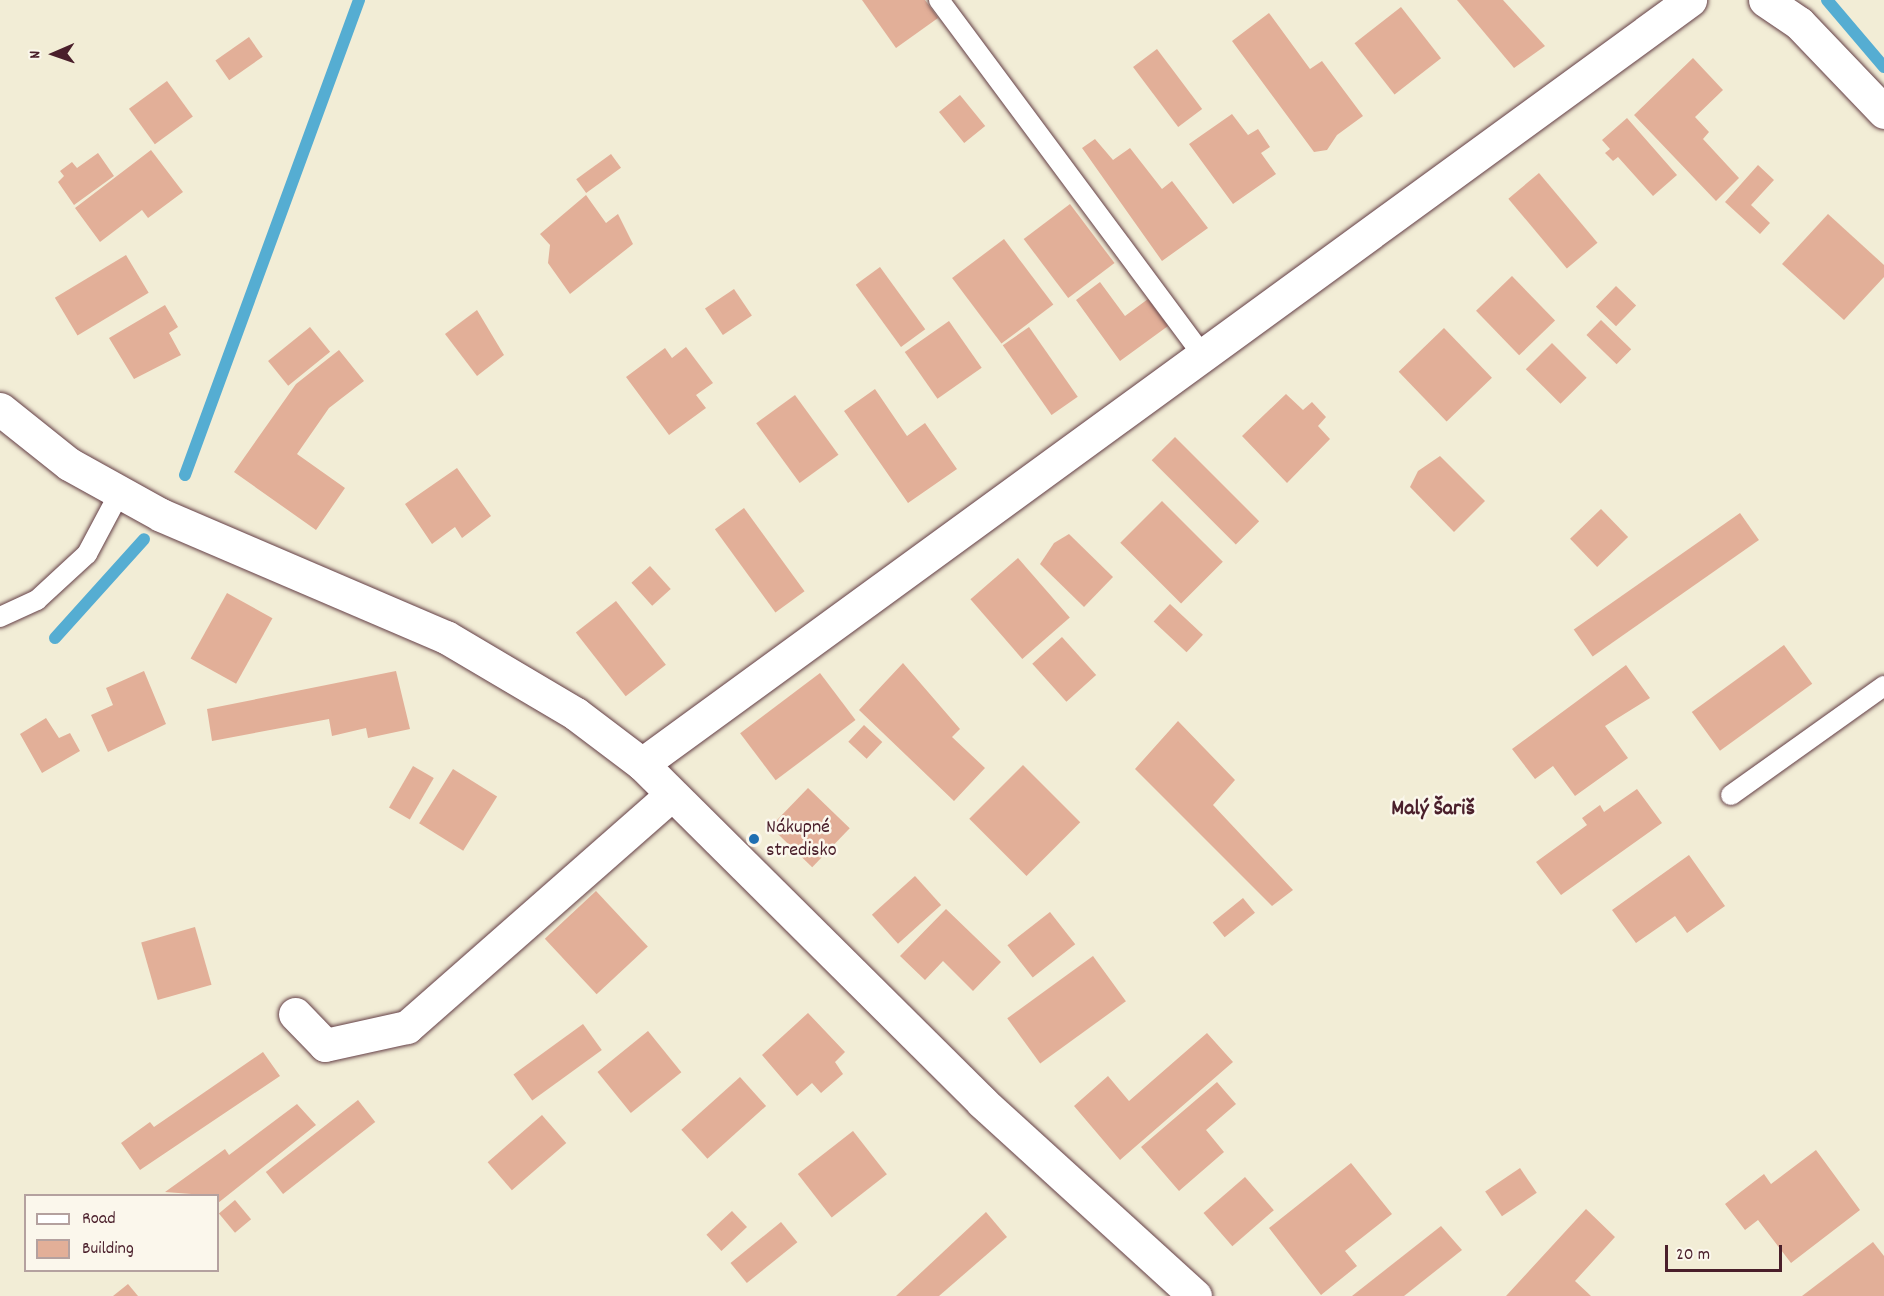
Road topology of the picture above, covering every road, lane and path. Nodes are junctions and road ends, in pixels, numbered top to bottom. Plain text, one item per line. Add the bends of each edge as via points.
1 (939, 0) edge
2 (1690, 0) edge
3 (1765, 0) edge
4 (1884, 112) edge
5 (1203, 355) junction
6 (0, 409) edge
7 (120, 492) junction
8 (0, 617) edge
9 (1884, 686) edge
10 (642, 764) junction
11 (671, 795) junction
12 (1731, 795) dead end
13 (295, 1014) dead end
14 (1195, 1296) edge

1 - 5 lane
2 - 5 street
3 - 4 street via 1799,23
5 - 10 street
6 - 7 street via 69,464
7 - 8 lane via 87,554 37,600
7 - 10 street via 446,637 576,714
9 - 12 lane
10 - 11 street
11 - 13 street via 407,1028 325,1045
11 - 14 street via 982,1102

